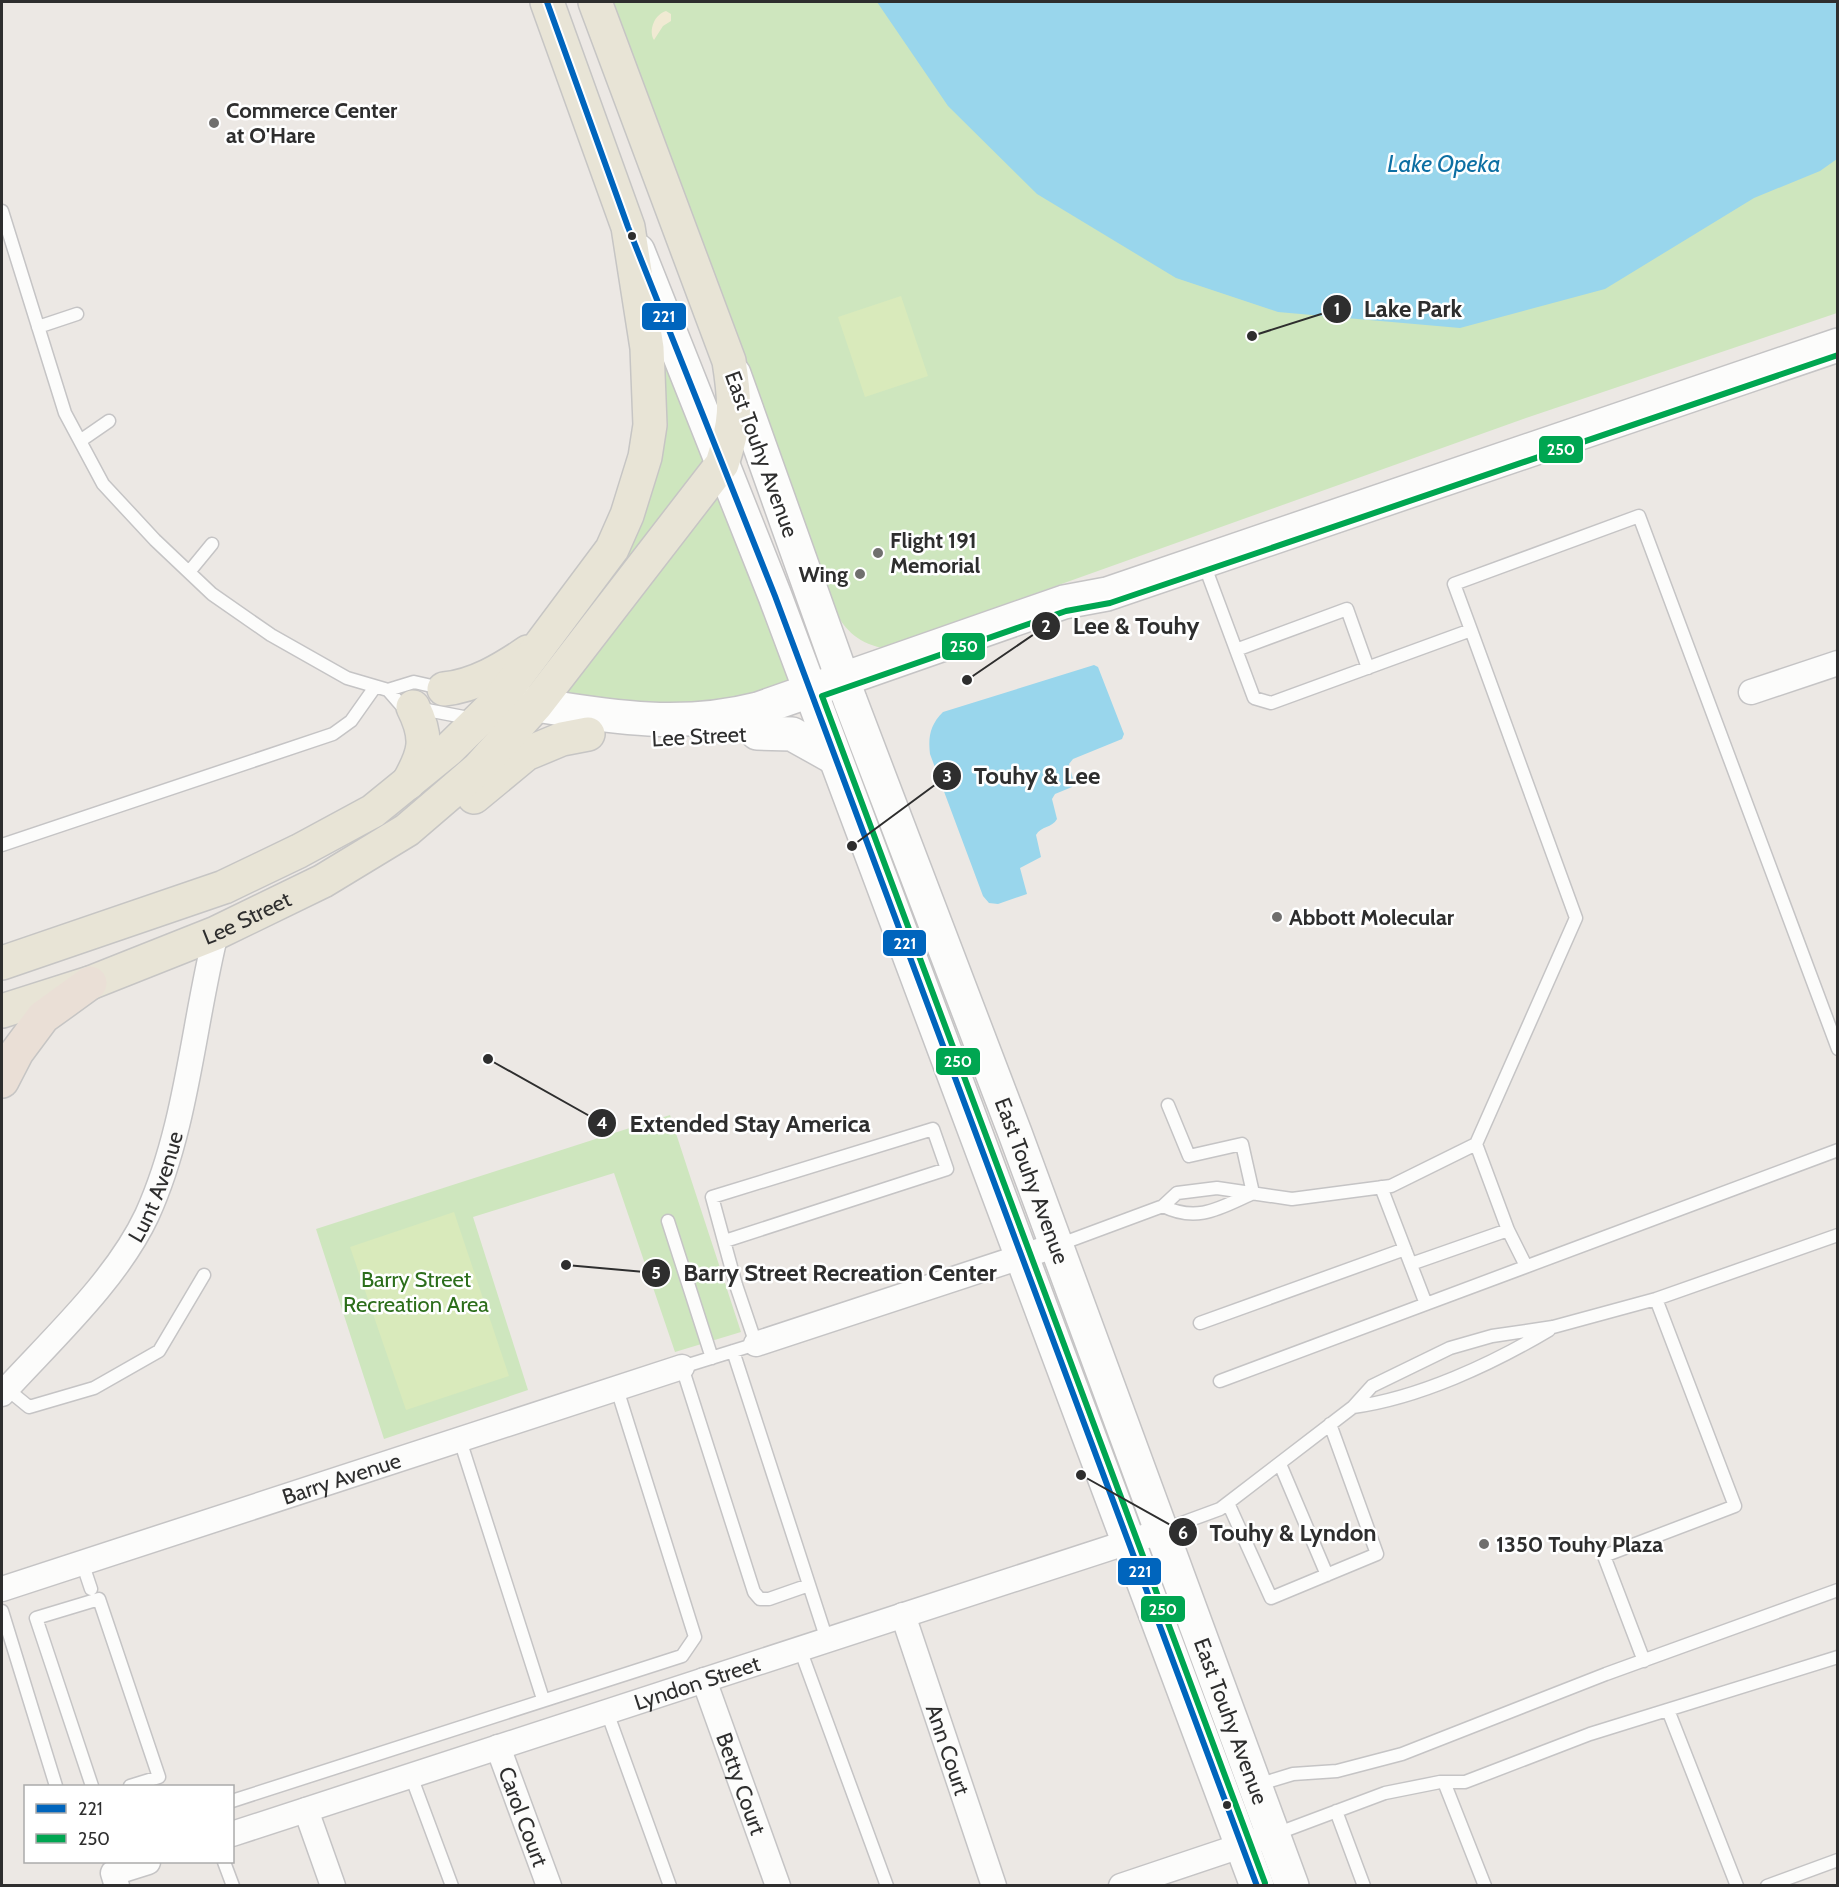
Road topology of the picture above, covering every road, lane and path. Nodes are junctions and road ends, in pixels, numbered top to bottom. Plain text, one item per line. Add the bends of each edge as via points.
1 (547, 2) edge
2 (595, 2) edge
3 (2, 211) edge
4 (628, 227) junction
5 (76, 314) dead end
6 (38, 327) junction
7 (1838, 345) edge
8 (729, 361) junction
9 (109, 421) dead end
10 (80, 441) junction
11 (722, 464) junction
12 (212, 544) dead end
13 (1203, 561) junction
14 (189, 572) junction
15 (1471, 630) junction
16 (547, 639) junction
17 (1236, 650) junction
18 (1838, 663) edge
19 (1368, 668) junction
20 (444, 688) junction
21 (846, 689) junction
22 (1751, 692) dead end
23 (392, 695) junction
24 (813, 701) junction
25 (500, 707) junction
26 (757, 733) junction
27 (588, 734) junction
28 (835, 758) junction
29 (406, 786) junction
30 (407, 830) junction
31 (2, 845) edge
32 (216, 933) junction
33 (2, 963) edge
34 (90, 983) junction
35 (2, 1011) edge
36 (1838, 1049) edge
37 (2, 1081) edge
38 (1168, 1105) dead end
39 (1476, 1144) junction
40 (1838, 1150) edge
41 (1381, 1187) junction
42 (1252, 1193) junction
43 (1163, 1206) junction
44 (668, 1221) dead end
45 (1508, 1230) junction
46 (1838, 1235) edge
47 (725, 1241) junction
48 (1057, 1245) junction
49 (1405, 1249) junction
50 (1023, 1257) junction
51 (1411, 1264) junction
52 (1526, 1266) junction
53 (204, 1275) dead end
54 (1656, 1299) junction
55 (1426, 1304) junction
56 (1200, 1323) dead end
57 (1553, 1327) junction
58 (756, 1344) junction
59 (733, 1351) junction
60 (712, 1358) junction
61 (682, 1367) junction
62 (1220, 1381) dead end
63 (616, 1389) junction
64 (4, 1391) edge
65 (1353, 1407) junction
66 (1330, 1425) junction
67 (460, 1440) junction
68 (1280, 1464) junction
69 (1228, 1503) junction
70 (1162, 1531) junction
71 (1130, 1541) junction
72 (82, 1562) junction
73 (1327, 1575) junction
74 (809, 1585) junction
75 (2, 1589) edge
76 (91, 1589) dead end
77 (1838, 1590) edge
78 (2, 1611) edge
79 (903, 1615) junction
80 (827, 1640) junction
81 (800, 1649) junction
82 (1838, 1657) edge
83 (1644, 1660) junction
84 (704, 1680) junction
85 (543, 1699) junction
86 (1668, 1710) junction
87 (607, 1712) junction
88 (498, 1747) junction
89 (411, 1776) junction
90 (1444, 1782) junction
91 (56, 1785) edge
92 (92, 1785) edge
93 (133, 1785) edge
94 (1254, 1786) junction
95 (234, 1800) edge
96 (306, 1810) junction
97 (1336, 1811) junction
98 (234, 1833) edge
99 (1257, 1840) junction
100 (1838, 1860) edge
101 (146, 1863) edge
102 (224, 1863) edge
103 (115, 1879) edge
104 (1125, 1885) edge
105 (233, 1886) edge
106 (333, 1886) edge
107 (452, 1886) edge
108 (549, 1886) edge
109 (670, 1886) edge
110 (778, 1886) edge
111 (887, 1886) edge
112 (994, 1886) edge
113 (1257, 1886) edge
114 (1292, 1886) edge
115 (1364, 1886) edge
116 (1485, 1886) edge
117 (1737, 1886) edge
118 (1767, 1886) edge

1 - 4 main road, East Touhy Avenue
2 - 8 main road, East Touhy Avenue
3 - 6 lane
4 - 11 main road, East Touhy Avenue
4 - 16 main road via 648,360 650,425 645,457 612,549
5 - 6 lane
6 - 10 lane via 65,413
7 - 13 main road, Lee Street
8 - 11 main road via 736,403 733,432
8 - 21 main road, East Touhy Avenue
9 - 10 lane
10 - 14 lane via 103,484
11 - 24 main road, East Touhy Avenue
11 - 25 main road
12 - 14 lane
13 - 17 lane
13 - 21 main road, Lee Street via 1107,594 1039,631
14 - 23 lane via 212,594 271,635 347,678
15 - 19 lane
15 - 36 lane via 1454,584 1639,516
15 - 39 lane via 1576,918
16 - 20 main road via 494,673 459,687
16 - 25 main road
17 - 19 lane via 1254,698 1271,703
17 - 19 lane via 1347,609
18 - 22 street
20 - 23 lane via 414,682
20 - 25 lane
21 - 24 main road, Lee Street
21 - 48 main road, East Touhy Avenue
23 - 25 lane
23 - 29 main road via 421,723 424,746
23 - 31 lane via 333,734
24 - 25 main road, Lee Street via 730,716 663,722
24 - 26 main road, Lee Street
24 - 28 main road, East Touhy Avenue
25 - 27 main road, Lee Street
25 - 29 main road, Lee Street
25 - 30 main road, Lee Street via 478,769
26 - 27 main road, Lee Street via 684,741
26 - 28 main road via 792,734
27 - 30 main road via 562,739 526,754 437,824
28 - 50 main road, East Touhy Avenue
29 - 33 main road, Lee Street via 350,824 224,887
30 - 32 main road, Lee Street via 323,881
32 - 34 main road, Lee Street
32 - 64 street, Lunt Avenue via 172,1140 146,1216 113,1270
34 - 35 main road, Lee Street
34 - 37 highway via 43,1017 17,1052
38 - 42 lane via 1189,1156 1242,1144
39 - 41 lane via 1391,1186
39 - 45 lane
40 - 52 lane
41 - 42 lane via 1293,1199
41 - 49 lane
42 - 43 lane via 1216,1188 1177,1193
42 - 43 lane via 1210,1213 1179,1214
43 - 48 lane
44 - 60 lane
45 - 51 lane
45 - 52 lane
46 - 54 lane
47 - 47 lane via 947,1169 933,1129 712,1197
47 - 58 lane
48 - 50 street
48 - 70 main road, East Touhy Avenue
49 - 51 lane
49 - 56 lane
50 - 58 street
50 - 71 main road, East Touhy Avenue
51 - 55 lane
52 - 55 lane
53 - 64 lane via 159,1351 94,1388 29,1407
54 - 57 lane
54 - 83 lane via 1735,1506 1604,1556
55 - 62 lane
57 - 65 lane via 1507,1355 1404,1395
57 - 65 lane via 1492,1336 1450,1348 1372,1386
58 - 59 lane
59 - 60 lane
59 - 74 lane
60 - 61 lane
61 - 63 street, Barry Avenue
61 - 74 lane via 754,1592 760,1599 769,1599
63 - 67 street, Barry Avenue
63 - 85 lane via 695,1637 682,1656
65 - 66 lane
66 - 68 lane
66 - 73 lane via 1377,1554
67 - 72 street, Barry Avenue
67 - 85 lane
68 - 69 lane
68 - 73 lane
69 - 70 lane
69 - 73 lane via 1271,1598
70 - 71 street, Lyndon Street
70 - 94 main road, East Touhy Avenue
71 - 79 street, Lyndon Street
71 - 99 main road, East Touhy Avenue
72 - 75 street, Barry Avenue
72 - 76 lane
74 - 80 lane
77 - 83 lane
78 - 91 lane
79 - 80 street, Lyndon Street
79 - 112 street, Ann Court
80 - 81 street, Lyndon Street
81 - 84 street, Lyndon Street
81 - 111 lane
82 - 86 lane
83 - 94 lane via 1402,1754 1337,1771 1293,1774
84 - 87 street, Lyndon Street
84 - 110 street, Betty Court
85 - 95 lane
86 - 90 lane via 1590,1734 1465,1782
86 - 117 lane
87 - 88 street, Lyndon Street
87 - 109 lane
88 - 89 street, Lyndon Street
88 - 108 street, Carol Court
89 - 96 street, Lyndon Street
89 - 107 lane
90 - 97 lane via 1385,1793
90 - 116 lane
92 - 93 lane via 36,1618 99,1599 159,1777
94 - 99 main road, East Touhy Avenue
96 - 98 street, Lyndon Street
96 - 106 street
97 - 99 lane
97 - 115 lane
99 - 104 street
99 - 113 main road, East Touhy Avenue
99 - 114 main road, East Touhy Avenue
100 - 118 lane
101 - 103 street
102 - 105 lane

